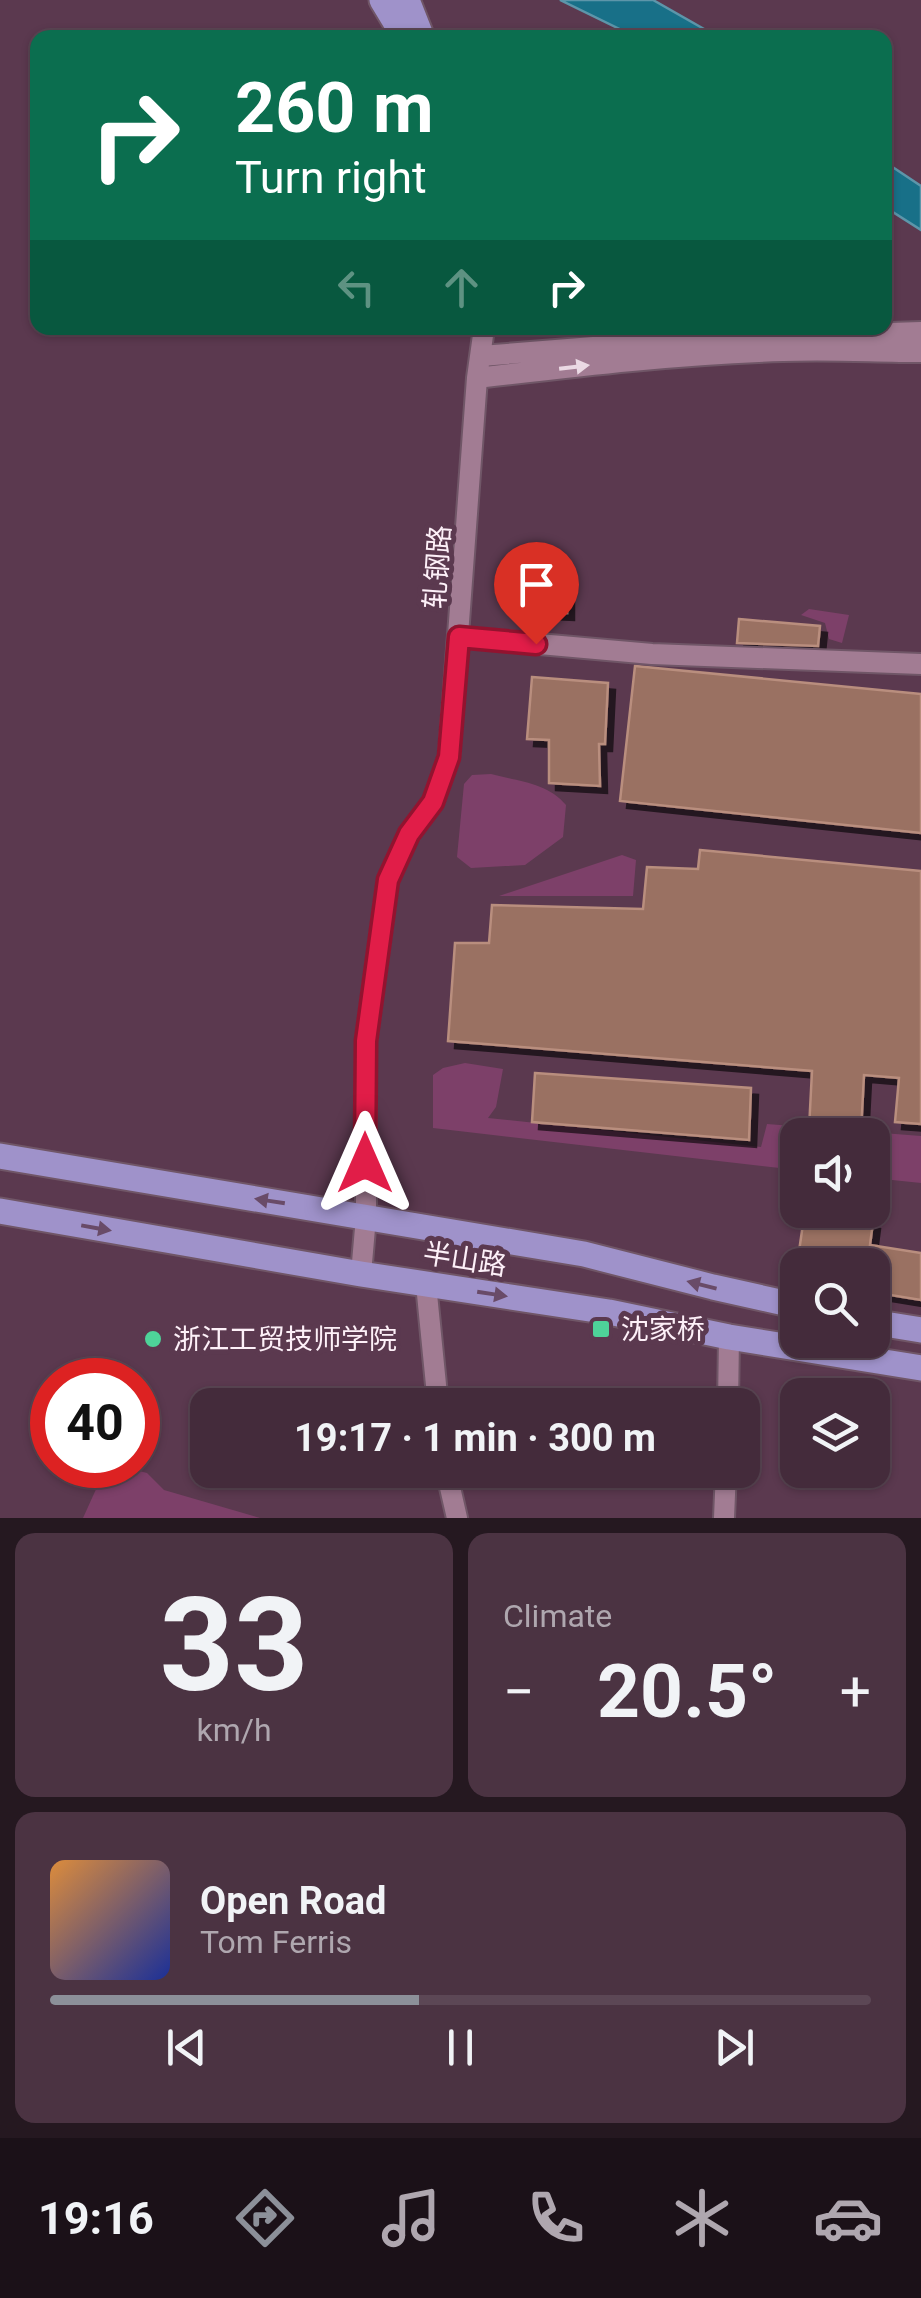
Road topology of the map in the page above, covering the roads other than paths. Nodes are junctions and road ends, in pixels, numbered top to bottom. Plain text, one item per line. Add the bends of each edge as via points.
1 (382, 0) edge
2 (408, 0) edge
3 (400, 30) edge
4 (419, 30) edge
5 (921, 332) edge
6 (892, 333) edge
7 (483, 335) edge
8 (831, 335) edge
9 (921, 352) edge
10 (480, 356) junction
11 (477, 378) junction
12 (459, 637) junction
13 (921, 664) edge
14 (0, 1156) edge
15 (0, 1211) edge
16 (366, 1217) junction
17 (361, 1274) junction
18 (426, 1284) junction
19 (780, 1302) edge
20 (890, 1325) edge
21 (921, 1330) edge
22 (730, 1337) junction
23 (921, 1368) edge
24 (436, 1388) edge
25 (728, 1388) edge
26 (450, 1488) edge
27 (725, 1488) edge
28 (457, 1518) edge
29 (724, 1518) edge

1 - 3 main road
2 - 4 main road
5 - 6 street
7 - 10 street, 轧钢路
8 - 10 street
11 -> 9 street via 787,350
10 - 11 street, 轧钢路
11 - 12 street, 轧钢路
12 - 13 street via 652,654
12 - 16 street, 轧钢路 via 449,757 433,802 388,880 366,1041
16 -> 14 main road, 半山路
15 -> 17 main road, 半山路
16 - 17 street, 轧钢路
19 -> 16 main road, 半山路 via 584,1254
17 - 18 main road, 半山路
18 -> 22 main road, 半山路
18 - 24 street
20 - 21 main road
22 - 23 main road, 半山路
22 - 25 street
26 - 28 street
27 - 29 street

